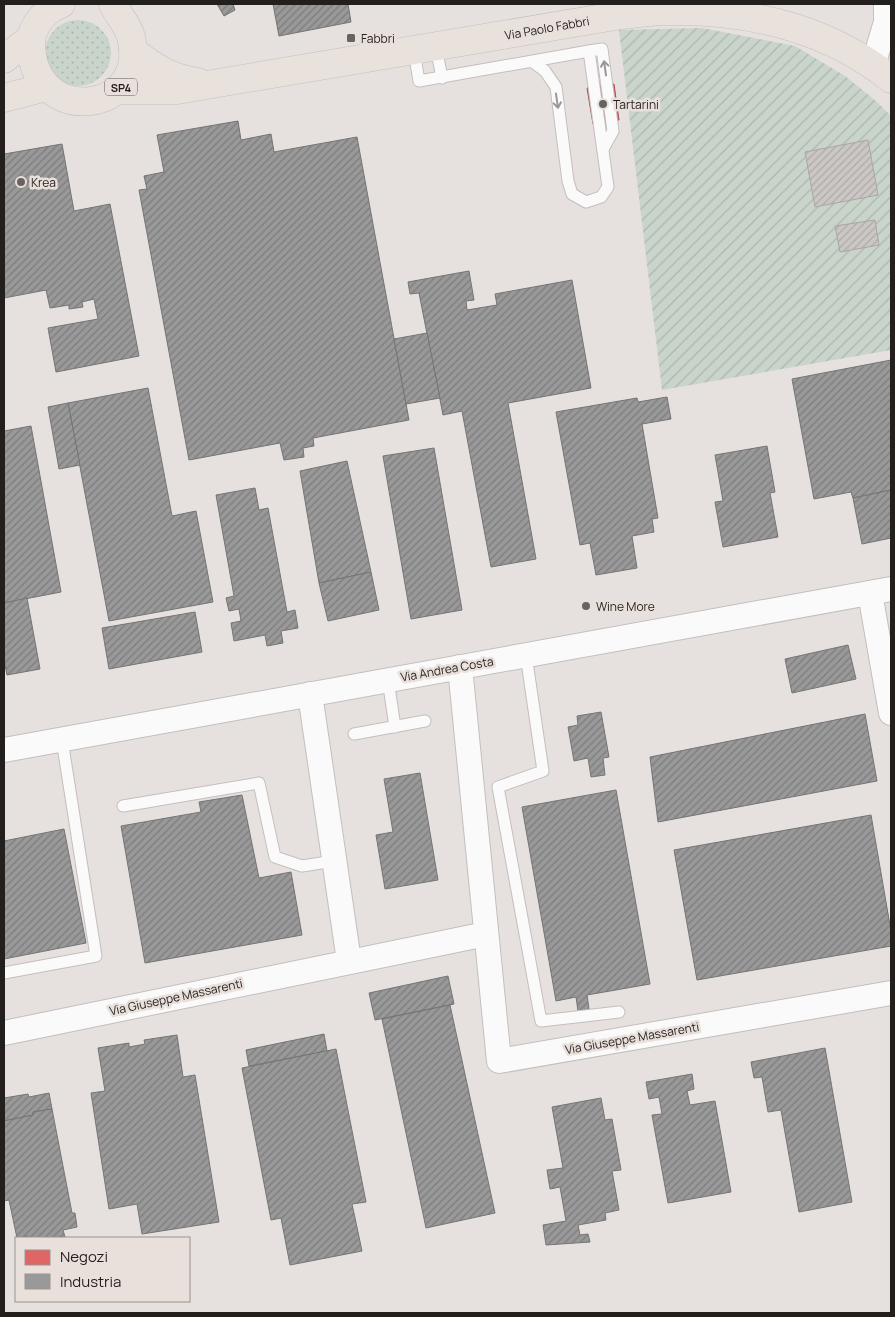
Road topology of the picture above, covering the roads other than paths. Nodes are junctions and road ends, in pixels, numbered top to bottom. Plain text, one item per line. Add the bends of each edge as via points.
1 (60, 4) edge
2 (886, 4) edge
3 (111, 6) edge
4 (31, 38) junction
5 (425, 49) junction
6 (133, 51) junction
7 (4, 59) edge
8 (533, 62) junction
9 (882, 72) edge
10 (442, 78) junction
11 (214, 84) junction
12 (46, 87) junction
13 (119, 90) junction
14 (4, 98) edge
15 (880, 591) edge
16 (526, 655) junction
17 (460, 667) junction
18 (388, 680) junction
19 (310, 694) junction
20 (891, 714) edge
21 (425, 721) dead end
22 (395, 727) junction
23 (354, 734) dead end
24 (62, 740) junction
25 (4, 750) edge
26 (123, 806) dead end
27 (334, 861) junction
28 (486, 934) junction
29 (349, 961) junction
30 (4, 973) edge
31 (891, 994) edge
32 (620, 1012) dead end
33 (4, 1034) edge

1 - 4 main road via 43,16
2 - 9 street
3 - 6 main road, SP4 via 125,22
4 - 7 main road
4 - 12 main road via 36,70
5 - 9 main road, Via Paolo Fabbri via 615,16 667,11 706,12 784,24 844,48
5 - 10 lane
5 - 10 lane via 419,82
5 - 11 main road, Via Paolo Fabbri
6 - 11 main road, Via Paolo Fabbri via 156,68 180,79
6 - 13 main road, SP4 via 131,71
8 -> 8 lane via 545,71 556,87 572,194 586,202 601,197 608,187 589,51
8 - 10 lane
11 - 13 main road, Via Paolo Fabbri via 177,90
12 - 13 main road, SP4 via 79,102 101,99
12 - 14 main road
15 - 16 street, Via Andrea Costa
15 - 20 street
16 - 17 street, Via Andrea Costa
16 - 32 lane via 543,771 498,787 541,1021
17 - 18 street, Via Andrea Costa
17 - 28 street, Via Giuseppe Massarenti
18 - 19 street, Via Andrea Costa
18 - 22 lane
19 - 24 street, Via Andrea Costa
19 - 27 street
21 - 22 lane
22 - 23 lane
24 - 25 street, Via Andrea Costa
24 - 30 lane via 96,956
26 - 27 lane via 259,783 275,856 302,866
27 - 29 street
28 - 29 street, Via Giuseppe Massarenti
28 - 31 street, Via Giuseppe Massarenti via 500,1061
29 - 33 street, Via Giuseppe Massarenti

